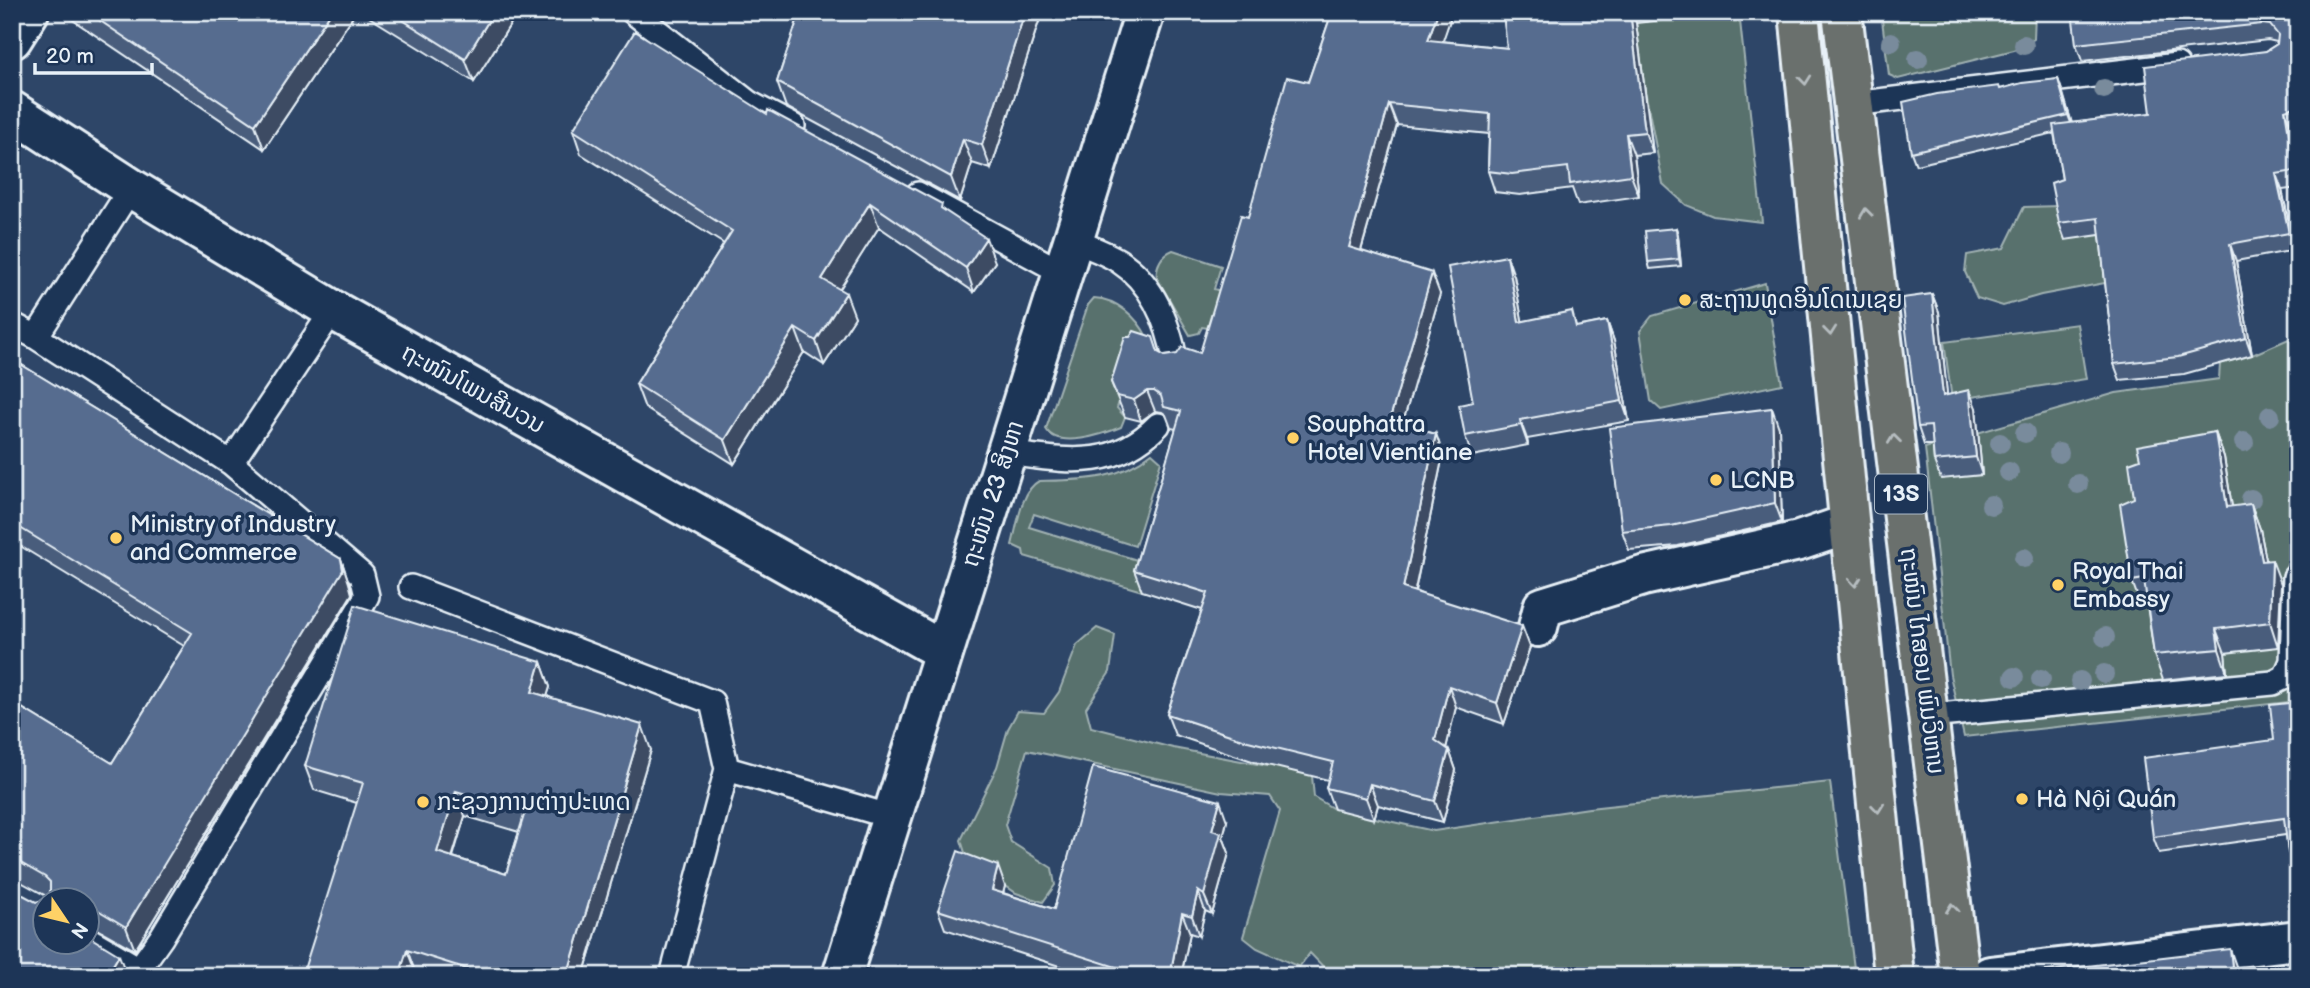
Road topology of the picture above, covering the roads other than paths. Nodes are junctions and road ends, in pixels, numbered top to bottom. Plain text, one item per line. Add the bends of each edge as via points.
1 (29, 12) edge
2 (633, 12) edge
3 (1145, 12) edge
4 (1799, 12) edge
5 (1842, 12) edge
6 (12, 39) edge
7 (2203, 62) edge
8 (1853, 104) junction
9 (12, 111) edge
10 (810, 135) edge
11 (1858, 149) junction
12 (1813, 158) junction
13 (894, 181) edge
14 (131, 188) junction
15 (1068, 257) junction
16 (333, 310) junction
17 (12, 324) edge
18 (36, 338) junction
19 (1176, 364) edge
20 (1158, 425) edge
21 (1006, 453) junction
22 (231, 463) junction
23 (1849, 524) junction
24 (2298, 574) edge
25 (411, 587) dead end
26 (1538, 627) dead end
27 (943, 651) junction
28 (1929, 716) junction
29 (727, 769) junction
30 (892, 817) junction
31 (2298, 940) edge
32 (102, 947) edge
33 (672, 976) edge
34 (842, 976) edge
35 (1894, 976) edge
36 (1960, 976) edge
37 (1990, 976) edge

1 - 6 street
2 - 10 lane via 749,103
3 - 15 street, ຖະໜົນ 23 ສິງຫາ
4 -> 12 highway, 13S
5 - 8 highway, ຖະໜົນ ໄກສອນ ພົມວິຫານ / 13S
7 - 8 lane
8 - 11 highway, ຖະໜົນ ໄກສອນ ພົມວິຫານ / 13S
9 - 14 street, ຖະໜົນໂພນສີນວນ
11 - 12 highway
28 -> 11 highway, ຖະໜົນ ໄກສອນ ພົມວິຫານ / 13S
12 -> 23 highway, 13S
13 - 15 lane
14 - 16 street, ຖະໜົນໂພນສີນວນ
14 - 18 lane
15 - 19 lane via 1118,260 1142,279 1170,332
15 - 21 street, ຖະໜົນ 23 ສິງຫາ
16 - 22 lane
16 - 27 street, ຖະໜົນໂພນສີນວນ
17 - 18 lane
18 - 22 lane
20 - 21 lane via 1108,458 1071,461
21 - 27 street, ຖະໜົນ 23 ສິງຫາ
22 - 32 lane via 362,575 367,596 139,969
23 - 26 street via 1799,541 1643,576 1543,607
23 -> 35 highway, 13S
24 - 28 lane via 2292,661 2285,677 2273,683
25 - 29 lane via 712,702
27 - 30 street, ຖະໜົນ 23 ສິງຫາ
36 -> 28 highway, ຖະໜົນ ໄກສອນ ພົມວິຫານ / 13S
29 - 30 lane
29 - 33 lane
30 - 34 street, ຖະໜົນ 23 ສິງຫາ
31 - 37 street

